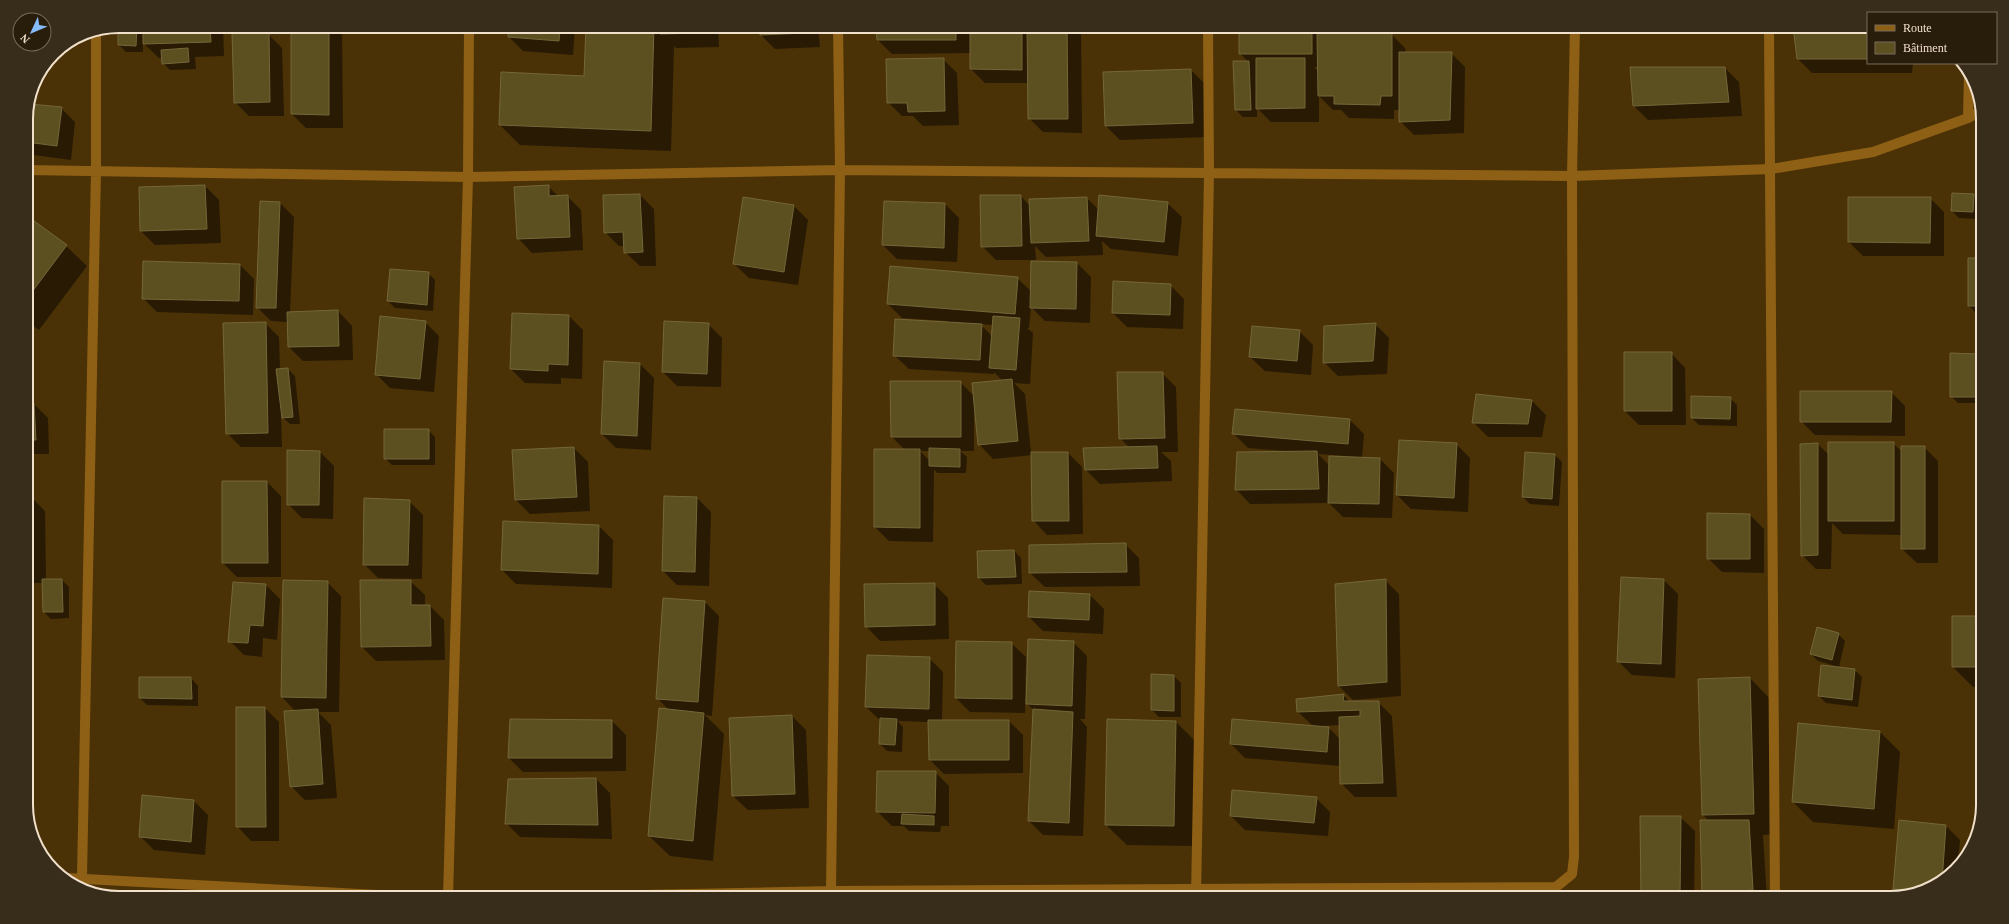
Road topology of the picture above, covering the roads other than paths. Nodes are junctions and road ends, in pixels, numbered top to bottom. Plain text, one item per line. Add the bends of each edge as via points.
1 (469, 33) edge
2 (838, 33) edge
3 (1208, 33) edge
4 (1575, 33) edge
5 (1769, 33) edge
6 (96, 37) edge
7 (1969, 85) edge
8 (1976, 114) edge
9 (1968, 118) junction
10 (33, 170) edge
11 (96, 170) junction
12 (840, 170) junction
13 (1770, 170) junction
14 (1209, 173) junction
15 (1572, 176) junction
16 (468, 177) junction
17 (82, 877) junction
18 (72, 878) edge
19 (315, 891) edge
20 (448, 891) edge
21 (831, 891) edge
22 (1196, 891) edge
23 (1350, 891) edge
24 (1774, 891) edge

1 - 16 street
2 - 12 street
3 - 14 street
4 - 15 street
5 - 13 street
6 - 11 street
7 - 9 street
8 - 9 street
9 - 13 street via 1873,152
10 - 11 street
11 - 16 street
11 - 17 street
12 - 14 street
12 - 16 street
12 - 21 street
13 - 15 street
13 - 24 street
14 - 15 street
14 - 22 street
15 - 23 street via 1572,874 1556,887
16 - 20 street
17 - 18 street
17 - 19 street

